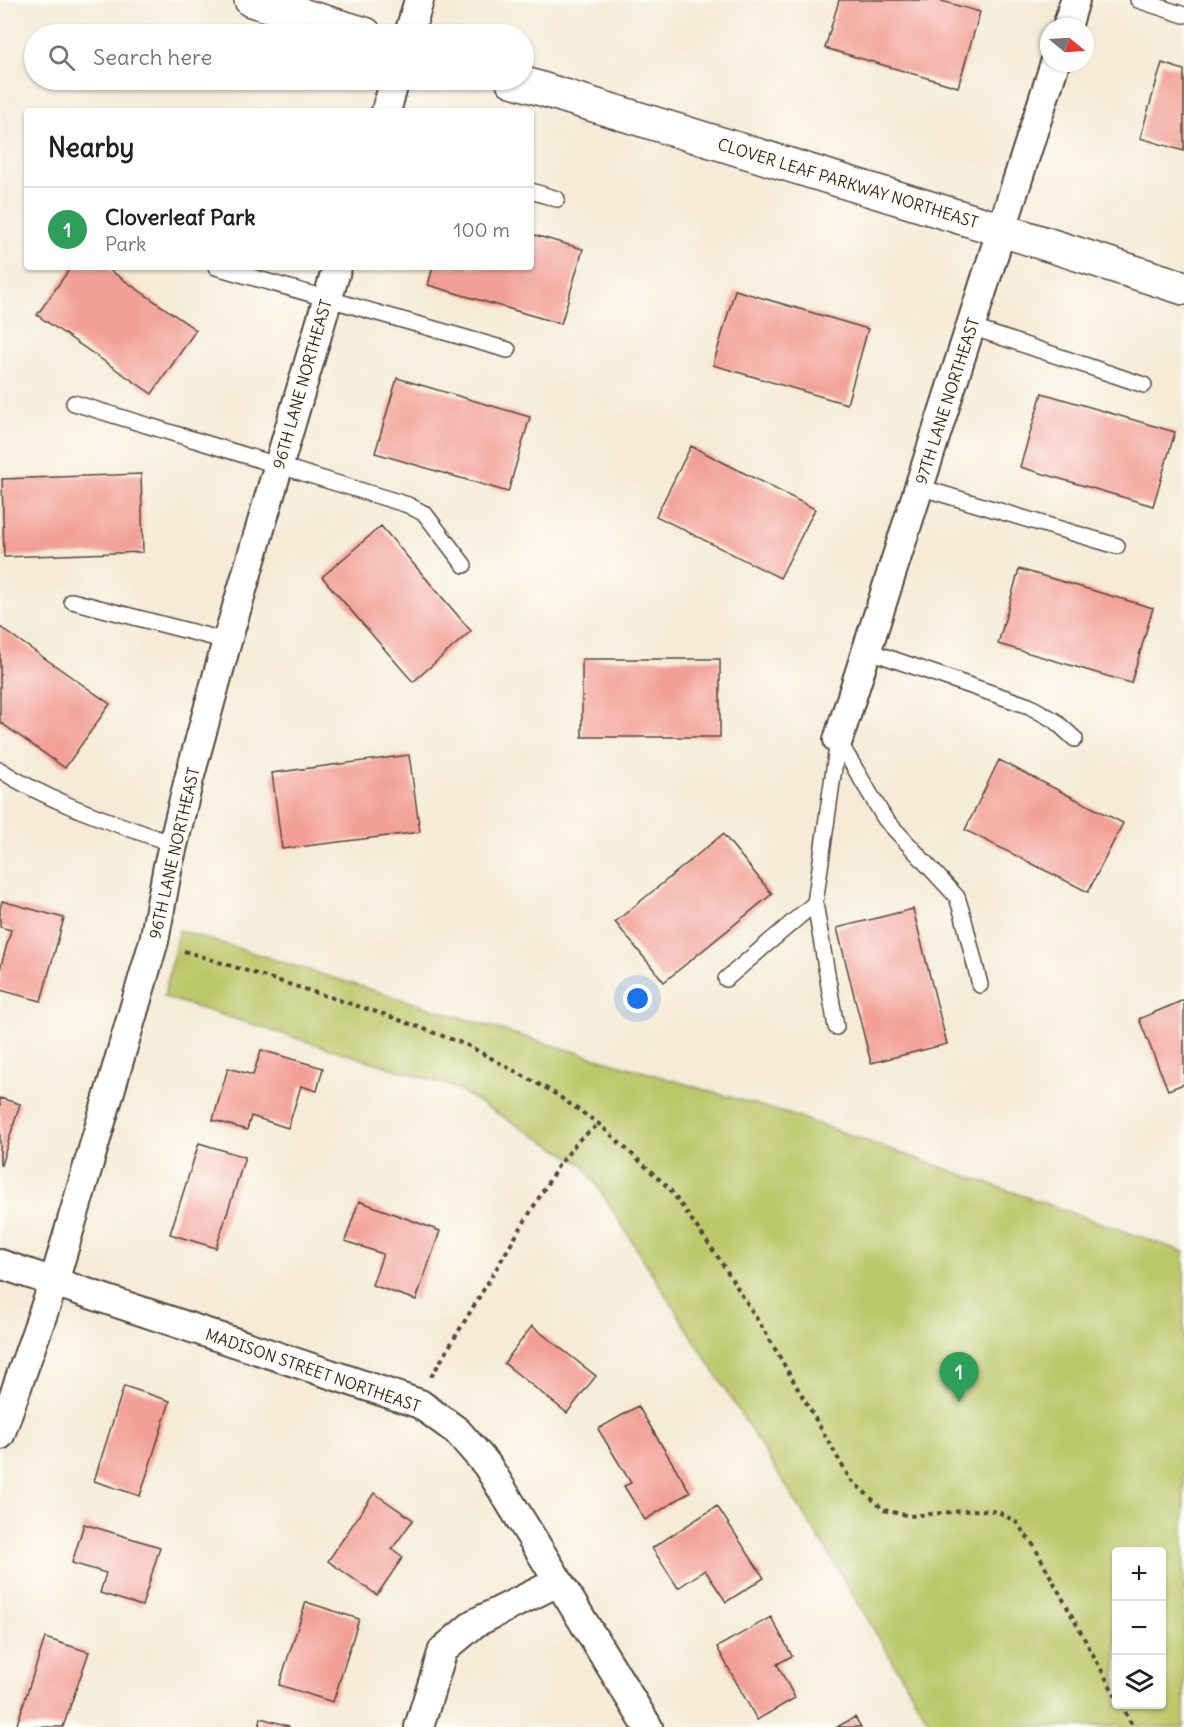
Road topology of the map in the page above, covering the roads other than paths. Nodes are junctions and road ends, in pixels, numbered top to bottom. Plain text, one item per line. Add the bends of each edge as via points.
1 (251, 0) edge
2 (419, 0) edge
3 (1075, 0) edge
4 (1138, 0) edge
5 (1184, 15) edge
6 (1069, 18) edge
7 (331, 24) edge
8 (412, 24) edge
9 (1052, 72) edge
10 (534, 87) edge
11 (392, 90) edge
12 (387, 108) edge
13 (534, 192) edge
14 (557, 199) dead end
15 (1002, 230) junction
16 (226, 270) edge
17 (336, 270) edge
18 (1184, 288) edge
19 (326, 300) junction
20 (970, 327) junction
21 (508, 350) dead end
22 (1144, 385) dead end
23 (74, 403) dead end
24 (280, 465) junction
25 (919, 487) junction
26 (1117, 546) dead end
27 (464, 565) dead end
28 (72, 601) dead end
29 (226, 641) junction
30 (866, 650) junction
31 (1075, 739) dead end
32 (838, 740) junction
33 (0, 770) edge
34 (173, 844) junction
35 (814, 903) junction
36 (726, 979) dead end
37 (980, 985) dead end
38 (836, 1027) dead end
39 (0, 1264) edge
40 (54, 1282) junction
41 (0, 1435) edge
42 (558, 1582) junction
43 (419, 1727) edge
44 (648, 1727) edge

1 - 7 street
2 - 8 street
3 - 6 street
4 - 5 lane
9 - 15 street, 97TH LANE NORTHEAST
10 - 15 street, CLOVER LEAF PARKWAY NORTHEAST
11 - 12 street
13 - 14 lane
15 - 18 street, CLOVER LEAF PARKWAY NORTHEAST
15 - 20 street, 97TH LANE NORTHEAST
16 - 19 lane
17 - 19 street, 96TH LANE NORTHEAST
19 - 21 lane
19 - 24 street, 96TH LANE NORTHEAST
20 - 22 lane
20 - 25 street, 97TH LANE NORTHEAST
23 - 24 lane
24 - 27 lane via 408,505 425,514
24 - 29 street, 96TH LANE NORTHEAST
25 - 26 lane
25 - 30 street, 97TH LANE NORTHEAST
28 - 29 lane
29 - 34 street, 96TH LANE NORTHEAST
30 - 31 lane via 1029,706 1054,720
30 - 32 street, 97TH LANE NORTHEAST
32 - 35 lane
32 - 37 lane via 885,819 957,897
33 - 34 lane via 70,806
34 - 40 street, 96TH LANE NORTHEAST via 154,941
35 - 36 lane
35 - 38 lane
39 - 40 street, MADISON STREET NORTHEAST
40 - 41 street, 96TH LANE NORTHEAST
40 - 42 street, MADISON STREET NORTHEAST via 420,1404 457,1431 487,1464
42 - 43 street via 475,1623 443,1650
42 - 44 street, MADISON STREET NORTHEAST

